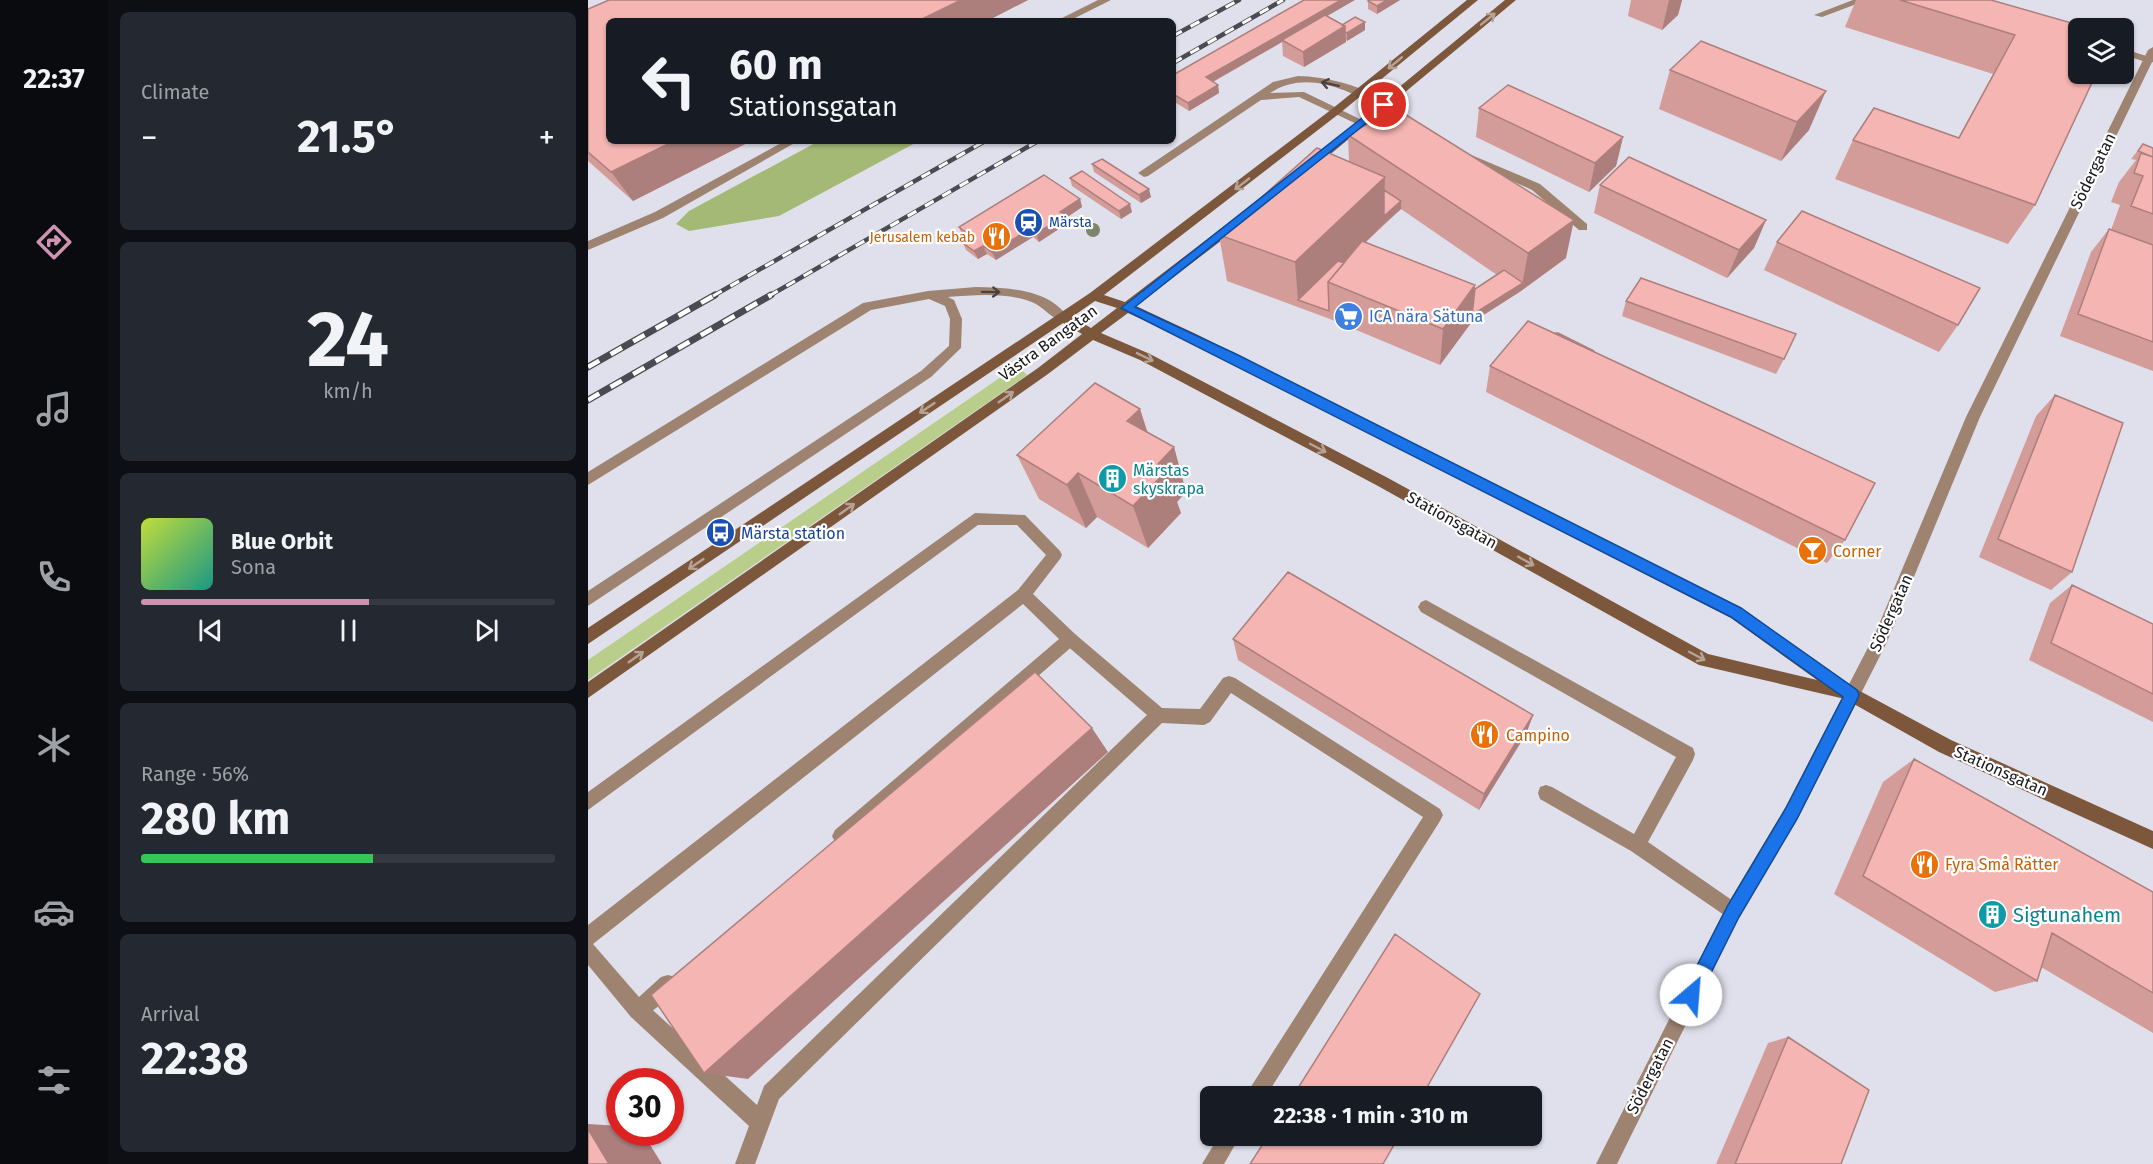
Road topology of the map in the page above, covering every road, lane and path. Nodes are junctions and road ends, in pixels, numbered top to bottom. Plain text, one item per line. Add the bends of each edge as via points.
1 (1106, 0) edge
2 (1473, 0) edge
3 (1511, 0) edge
4 (1862, 0) edge
5 (1819, 15) dead end
6 (1067, 18) edge
7 (2134, 53) edge
8 (2151, 55) edge
9 (1359, 92) junction
10 (1256, 98) junction
11 (1384, 105) junction
12 (1336, 111) junction
13 (1373, 119) junction
14 (788, 144) edge
15 (1453, 150) edge
16 (1303, 171) edge
17 (1144, 173) dead end
18 (1249, 213) edge
19 (1583, 227) dead end
20 (588, 246) edge
21 (932, 296) junction
22 (1094, 296) junction
23 (1127, 308) junction
24 (1062, 316) junction
25 (1092, 334) junction
26 (588, 479) edge
27 (1023, 595) junction
28 (588, 599) edge
29 (1426, 607) dead end
30 (588, 638) edge
31 (1070, 639) junction
32 (588, 691) edge
33 (1852, 695) junction
34 (1159, 715) junction
35 (1546, 793) dead end
36 (588, 802) edge
37 (2153, 840) edge
38 (1637, 845) junction
39 (827, 848) edge
40 (1733, 911) junction
41 (588, 937) edge
42 (588, 951) edge
43 (683, 972) edge
44 (638, 1010) junction
45 (1261, 1086) edge
46 (760, 1122) junction
47 (1224, 1146) edge
48 (745, 1164) edge
49 (1212, 1164) edge
50 (1606, 1164) edge

1 - 6 street
2 -> 9 street, Västra Bangatan
11 -> 3 street
4 - 5 street
7 - 8 street
8 - 33 street, Södergatan via 1973,417 1882,637
9 -> 10 street via 1301,79 1277,84
9 - 11 street
9 - 12 street, Västra Bangatan
10 - 12 street via 1300,94
10 - 17 street
11 - 13 street
12 - 13 street
12 -> 22 street, Västra Bangatan
13 - 16 street
14 - 20 street via 658,216
15 - 19 street via 1536,187
18 - 23 street, Västra Bangatan
21 -> 24 street via 998,292 1036,299
21 - 26 street via 901,297 867,306
21 - 28 street via 950,303 956,319 955,348 933,368
22 - 23 street, Stationsgatan
22 - 24 street, Västra Bangatan
23 - 25 street, Västra Bangatan
23 - 33 street, Stationsgatan via 1736,613
24 - 25 street, Stationsgatan
24 -> 30 street, Västra Bangatan
32 -> 25 street, Västra Bangatan
25 -> 33 street, Stationsgatan via 1145,357 1373,476 1705,660
27 - 31 street
27 - 36 street via 1055,555 1020,519 975,519
27 - 41 street
29 - 38 street via 1687,754
31 - 34 street
31 - 39 street
33 - 37 street, Stationsgatan via 1945,746
33 - 40 street, Södergatan via 1791,814
34 - 45 street via 1204,717 1229,683 1434,815
34 - 46 street via 771,1094
35 - 38 street
38 - 40 street
40 - 50 street, Södergatan
42 - 44 street
43 - 44 street
44 - 46 street
46 - 48 street
47 - 49 street

